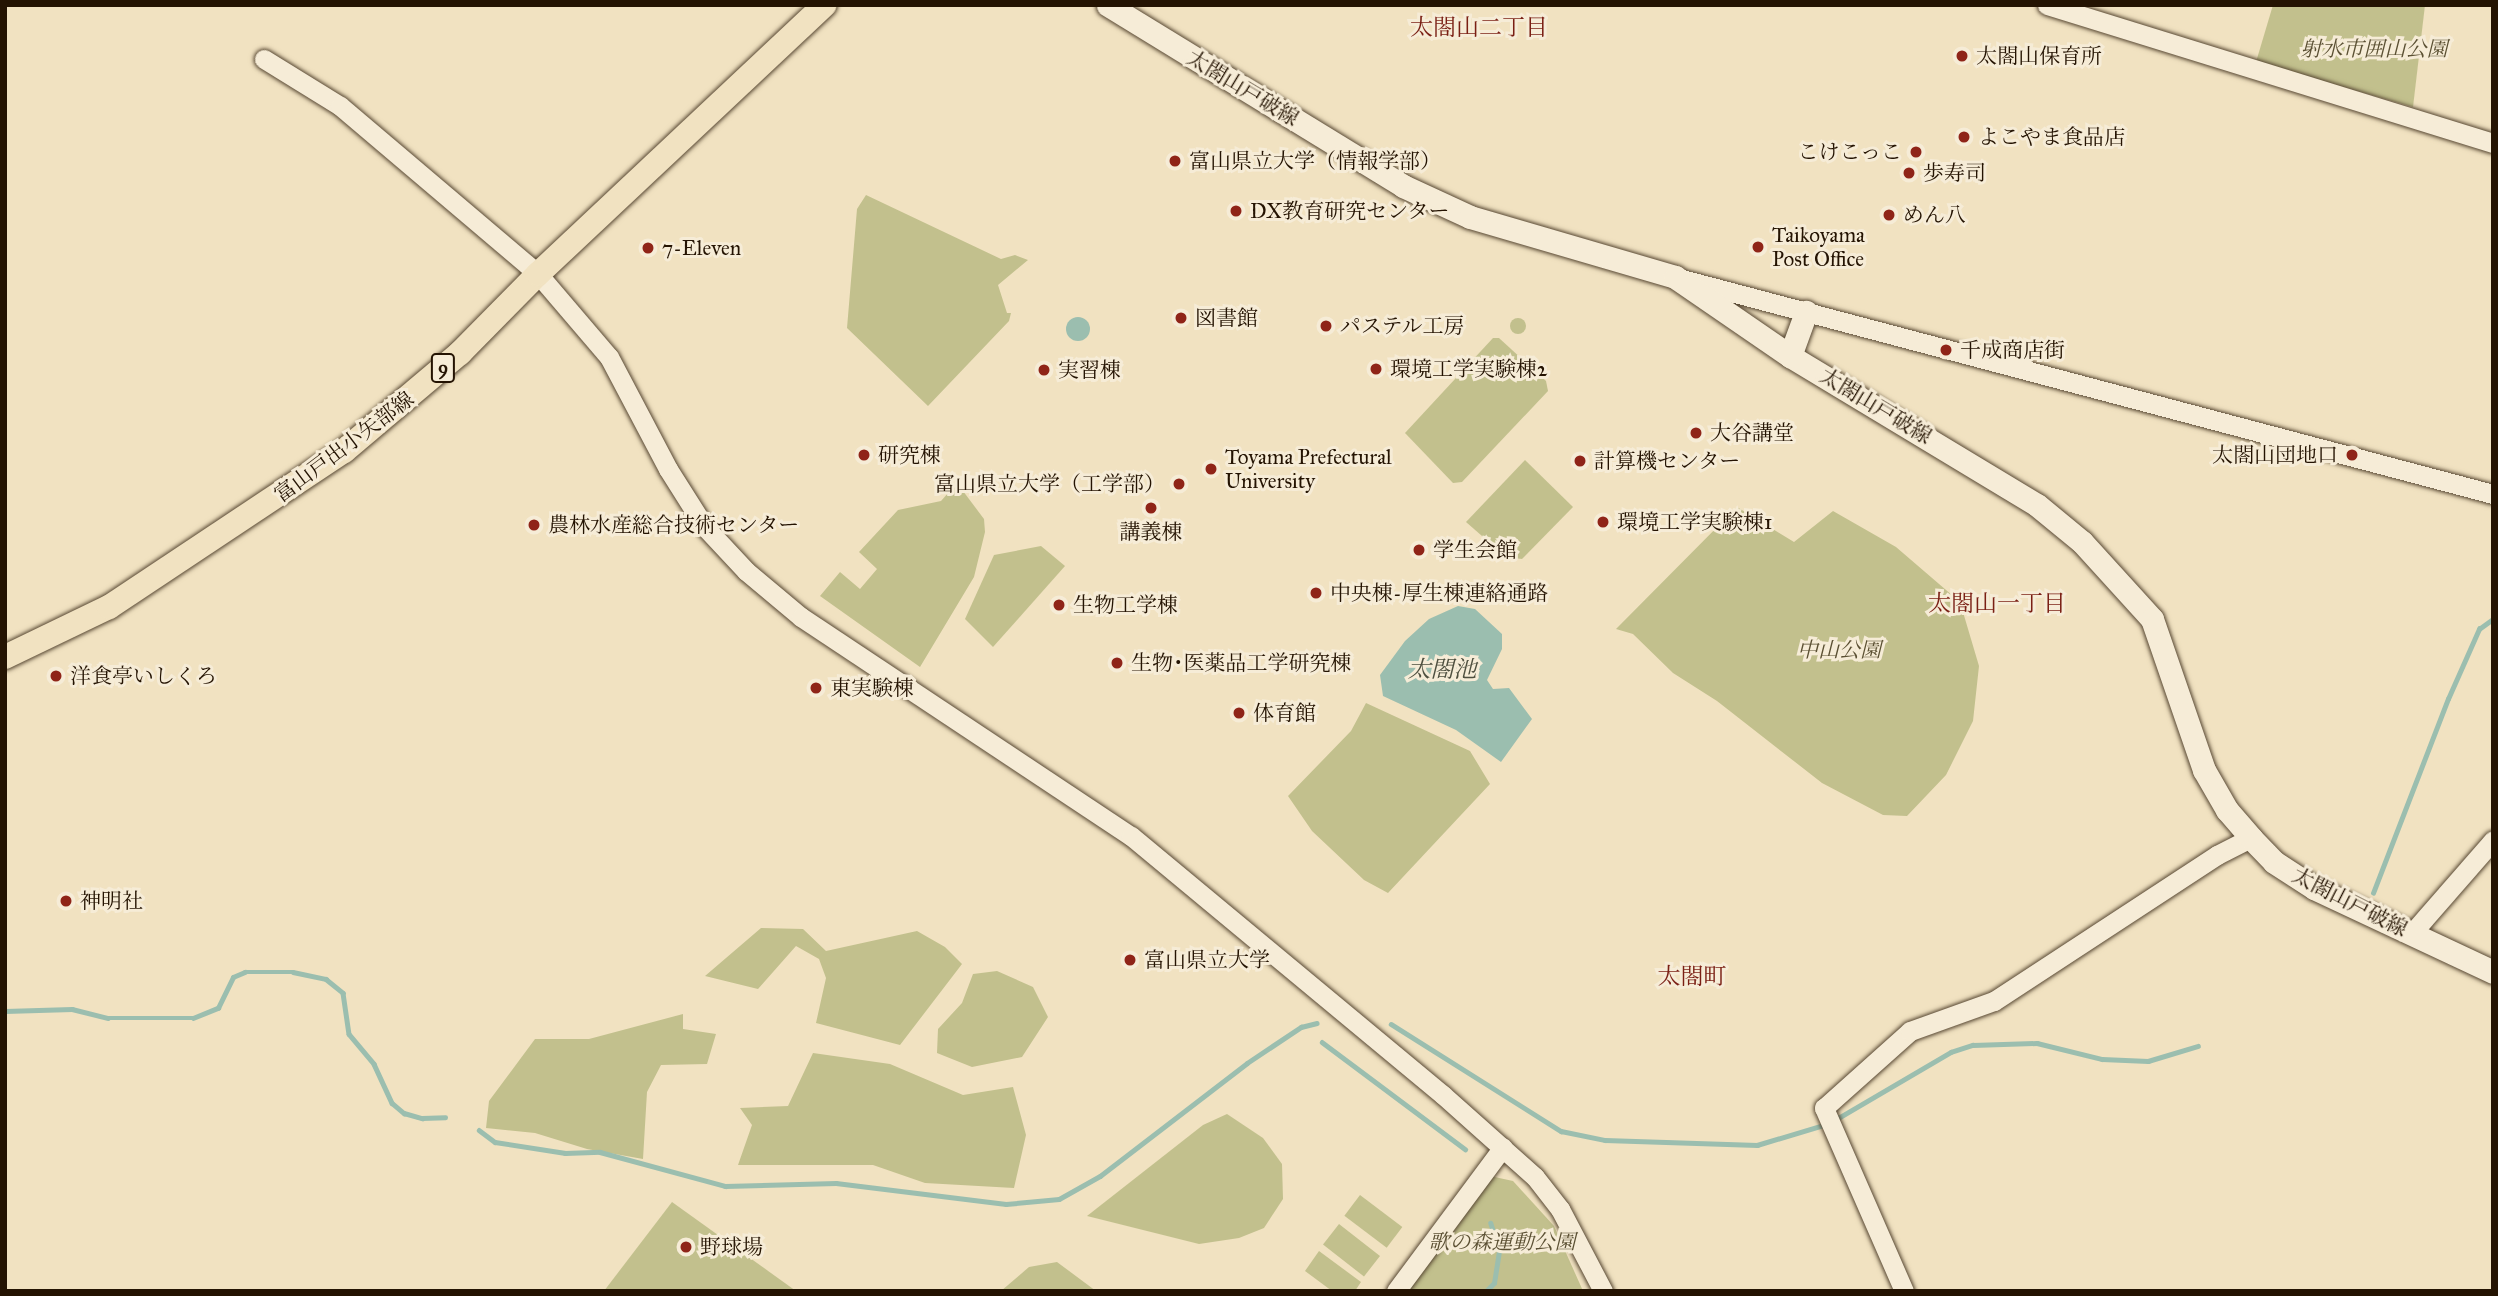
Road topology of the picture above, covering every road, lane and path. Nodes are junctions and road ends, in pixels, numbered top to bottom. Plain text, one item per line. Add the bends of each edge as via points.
1 (824, 5) edge
2 (1108, 5) edge
3 (2047, 5) edge
4 (264, 59) dead end
5 (2493, 143) edge
6 (538, 274) junction
7 (1675, 277) junction
8 (1806, 312) junction
9 (1790, 356) junction
10 (2493, 494) edge
11 (5, 657) edge
12 (2250, 838) junction
13 (2493, 840) edge
14 (2412, 933) junction
15 (2493, 972) edge
16 (1503, 1147) junction
17 (1396, 1291) edge
18 (1603, 1291) edge
19 (1904, 1291) edge

1 - 6 main road, 富山戸出小矢部線 / 9
2 - 7 main road, 太閤山戸破線 via 1403,186 1470,217
3 - 5 street
4 - 6 street via 340,106
6 - 11 main road, 富山戸出小矢部線 / 9 via 460,353 334,458 109,607
6 - 16 street via 609,357 690,503 746,571 800,617 1131,836
7 - 8 street
7 - 9 main road, 太閤山戸破線
8 - 9 main road
8 - 10 street
9 - 12 main road, 太閤山戸破線 via 2037,505 2082,542 2152,619 2204,770
12 - 14 main road, 太閤山戸破線 via 2274,862 2314,888
12 - 19 street via 1994,1001 1910,1031 1824,1108
13 - 14 street
14 - 15 main road, 太閤山戸破線
16 - 17 street
16 - 18 street via 1560,1209

